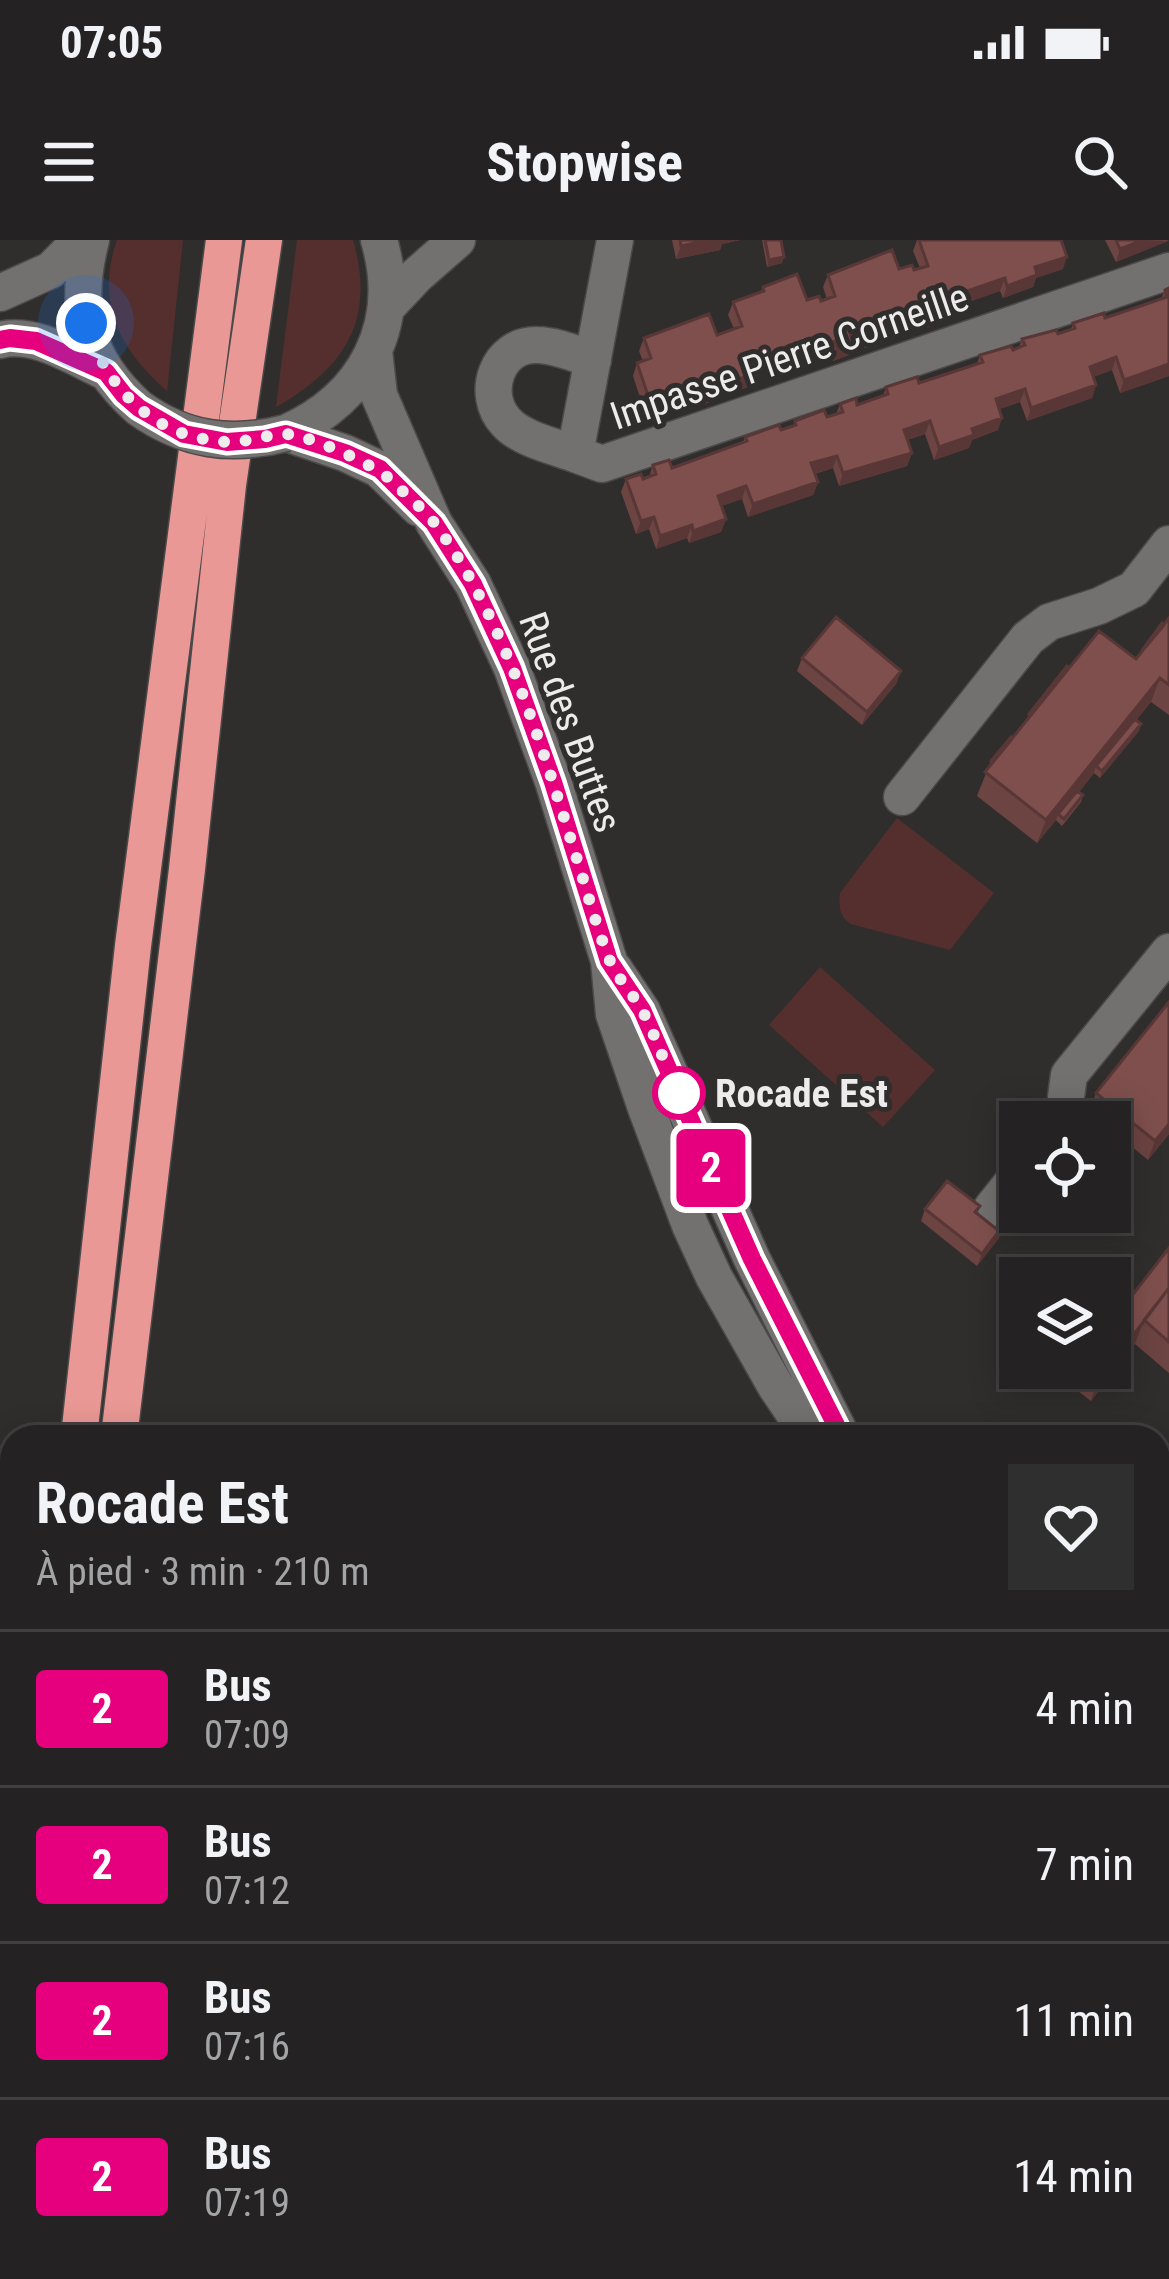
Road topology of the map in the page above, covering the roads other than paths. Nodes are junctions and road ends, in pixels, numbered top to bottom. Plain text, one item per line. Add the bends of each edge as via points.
1 (80, 240) edge
2 (92, 240) edge
3 (224, 240) edge
4 (264, 240) edge
5 (379, 240) edge
6 (457, 240) edge
7 (615, 240) edge
8 (1169, 271) edge
9 (0, 293) edge
10 (386, 308) junction
11 (0, 340) edge
12 (374, 351) junction
13 (593, 360) junction
14 (106, 372) junction
15 (286, 434) junction
16 (575, 454) junction
17 (434, 523) junction
18 (1169, 544) edge
19 (902, 797) dead end
20 (1169, 952) edge
21 (609, 961) junction
22 (1068, 1101) edge
23 (999, 1199) edge
24 (992, 1208) dead end
25 (80, 1425) edge
26 (119, 1425) edge
27 (802, 1425) edge
28 (836, 1425) edge

1 - 9 street via 51,270
2 - 14 street via 81,291
3 - 25 highway
4 - 26 highway via 228,485
5 - 10 street
6 - 10 street
7 - 13 street, Impasse Pierre Corneille
8 - 16 street, Impasse Pierre Corneille via 602,464
10 - 12 street
11 - 14 street via 36,341
12 - 15 street via 336,403
12 - 17 street, Rue des Buttes via 379,395
13 - 16 street, Impasse Pierre Corneille
13 - 16 street via 526,346 502,362 492,391 514,429
14 - 15 street, bridge via 139,408 209,440
15 - 17 street, Rue des Buttes via 380,469
17 - 21 street, Rue des Buttes via 512,668
18 - 19 street via 1134,589 1028,638
20 - 22 street via 1069,1075
21 - 27 street, Rue des Buttes via 614,1014 690,1225
21 - 28 street, Rue des Buttes via 642,1010
23 - 24 street

